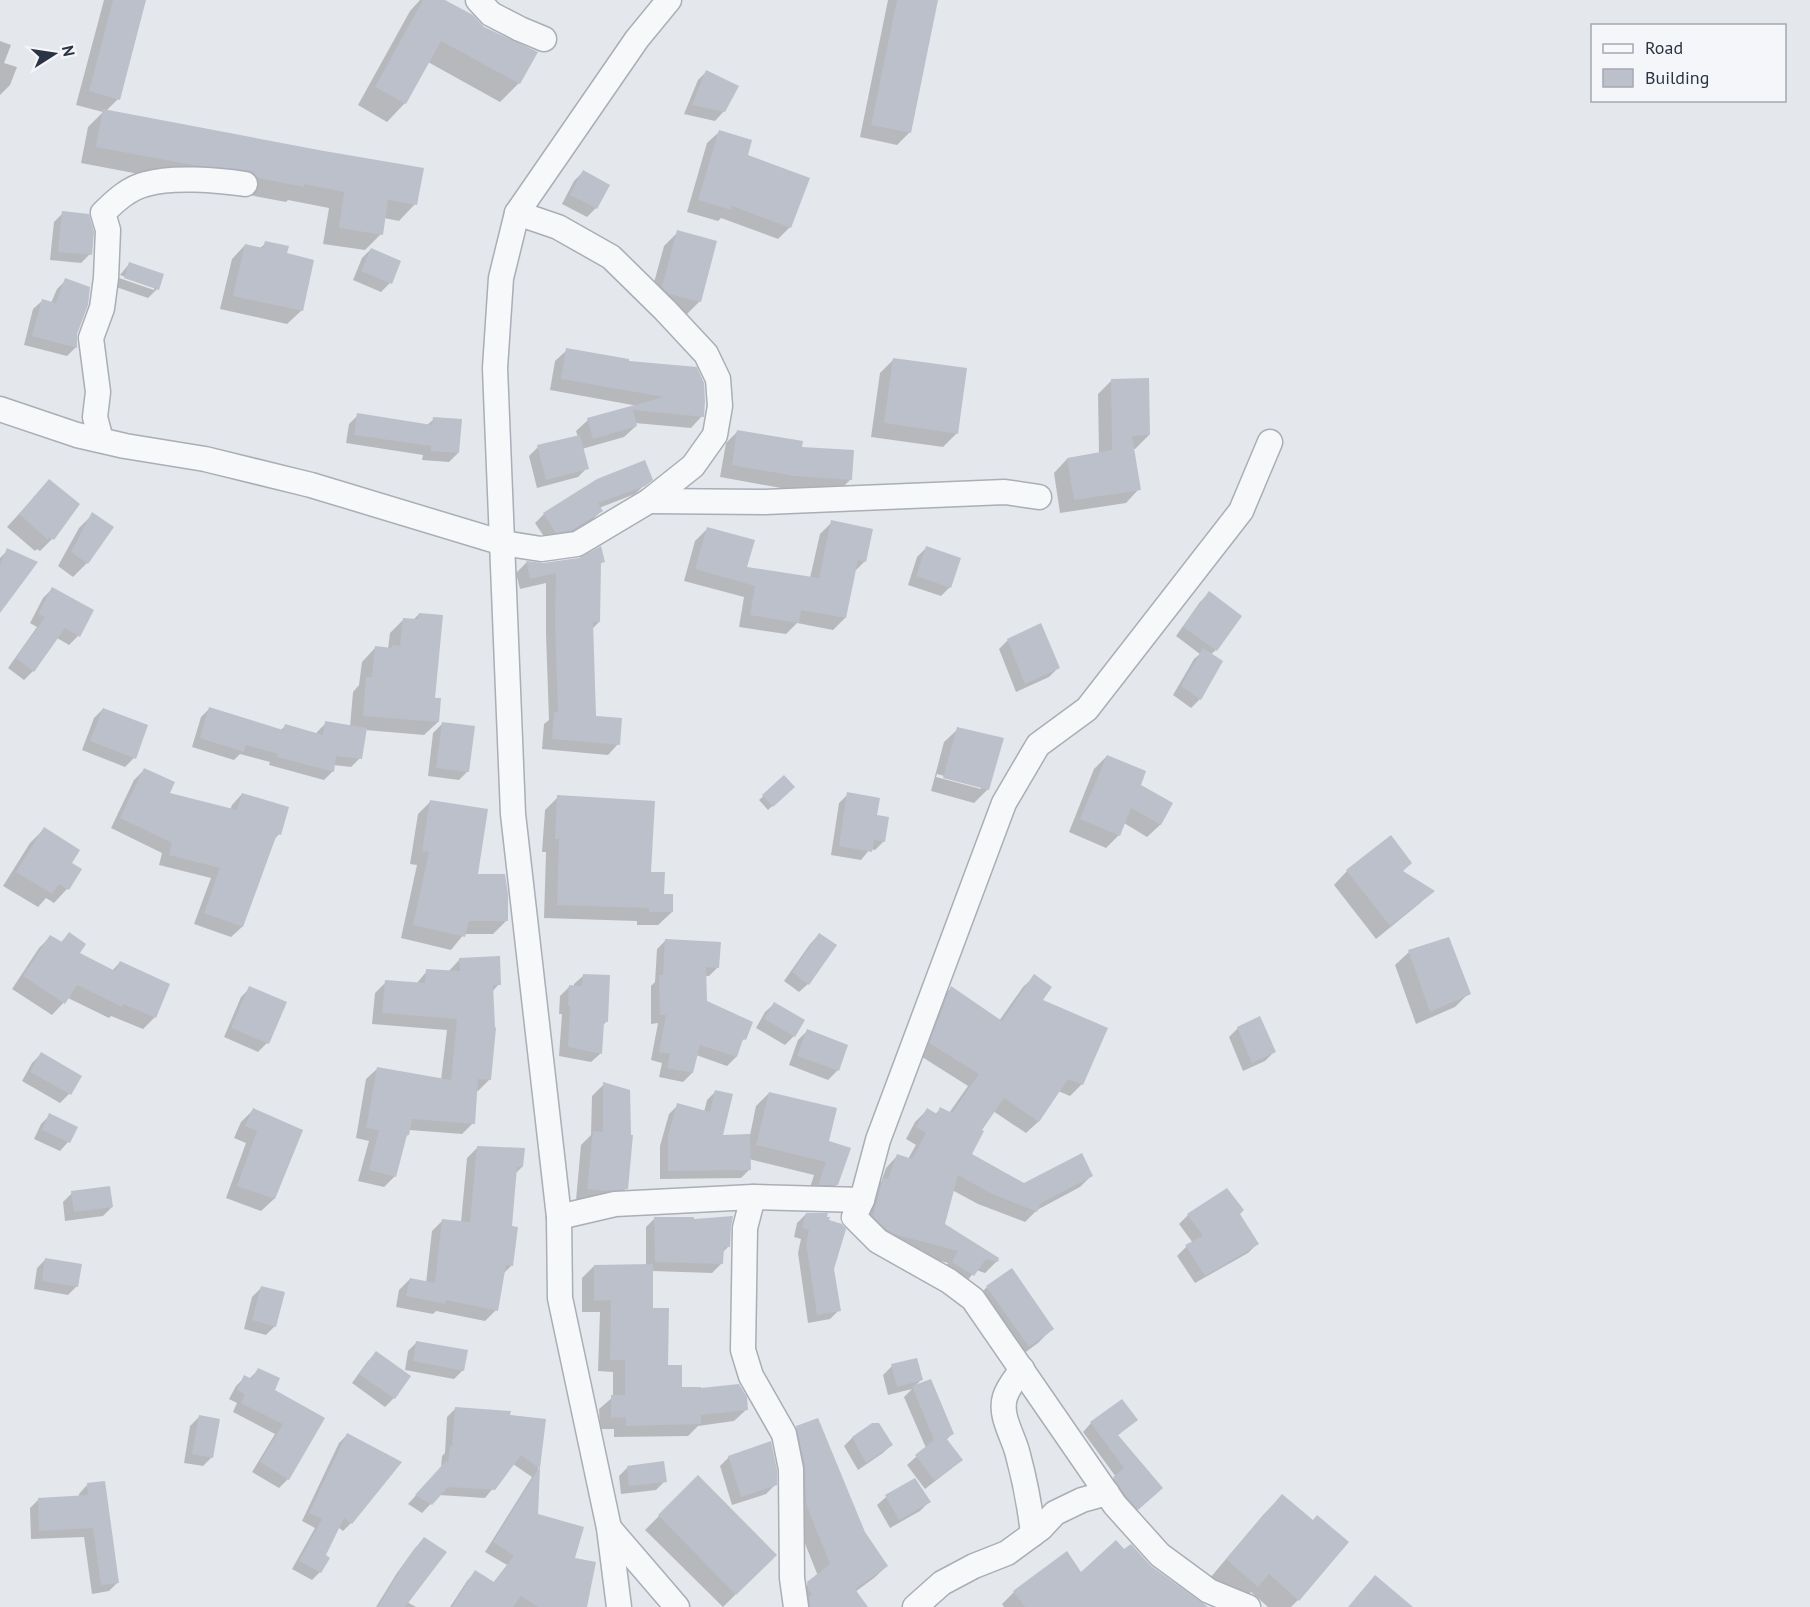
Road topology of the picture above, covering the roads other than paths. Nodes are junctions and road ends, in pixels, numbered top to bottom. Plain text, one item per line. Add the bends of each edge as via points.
1 (478, 0) edge
2 (669, 0) edge
3 (544, 39) dead end
4 (245, 184) dead end
5 (517, 213) junction
6 (0, 410) edge
7 (101, 440) junction
8 (1270, 442) dead end
9 (1039, 497) dead end
10 (649, 501) junction
11 (503, 543) junction
12 (753, 1197) junction
13 (862, 1200) junction
14 (559, 1217) junction
15 (1022, 1369) junction
16 (1107, 1493) junction
17 (609, 1528) junction
18 (1033, 1534) junction
19 (619, 1607) edge
20 (677, 1607) edge
21 (796, 1607) edge
22 (915, 1607) edge
23 (1248, 1607) edge

1 - 3 street via 491,14
2 - 5 street via 637,39
4 - 7 street via 212,180 146,184 128,192 103,213 108,230 106,278 102,308 91,338 98,392 95,417
5 - 10 street via 558,227 611,257 706,354 718,379 720,406 715,435 693,466
5 - 11 street via 501,278 495,368
6 - 7 street
7 - 11 street via 205,459 311,485
8 - 13 street via 1241,511 1087,709 1038,745 1004,803 878,1140
9 - 10 street via 1005,492 765,502
10 - 11 street via 577,544 542,549
11 - 14 street via 513,814
12 - 13 street
12 - 14 street via 615,1204
12 - 21 street via 745,1228 742,1350 751,1376 784,1434 791,1469
13 - 15 street via 854,1217 878,1241 973,1299
14 - 17 street via 560,1298
15 - 16 street
15 - 18 street via 1004,1398 1004,1413 1018,1452
16 - 18 street via 1054,1514
16 - 23 street via 1160,1555 1209,1591
17 - 19 street
17 - 20 street
18 - 22 street via 1007,1553 942,1583

